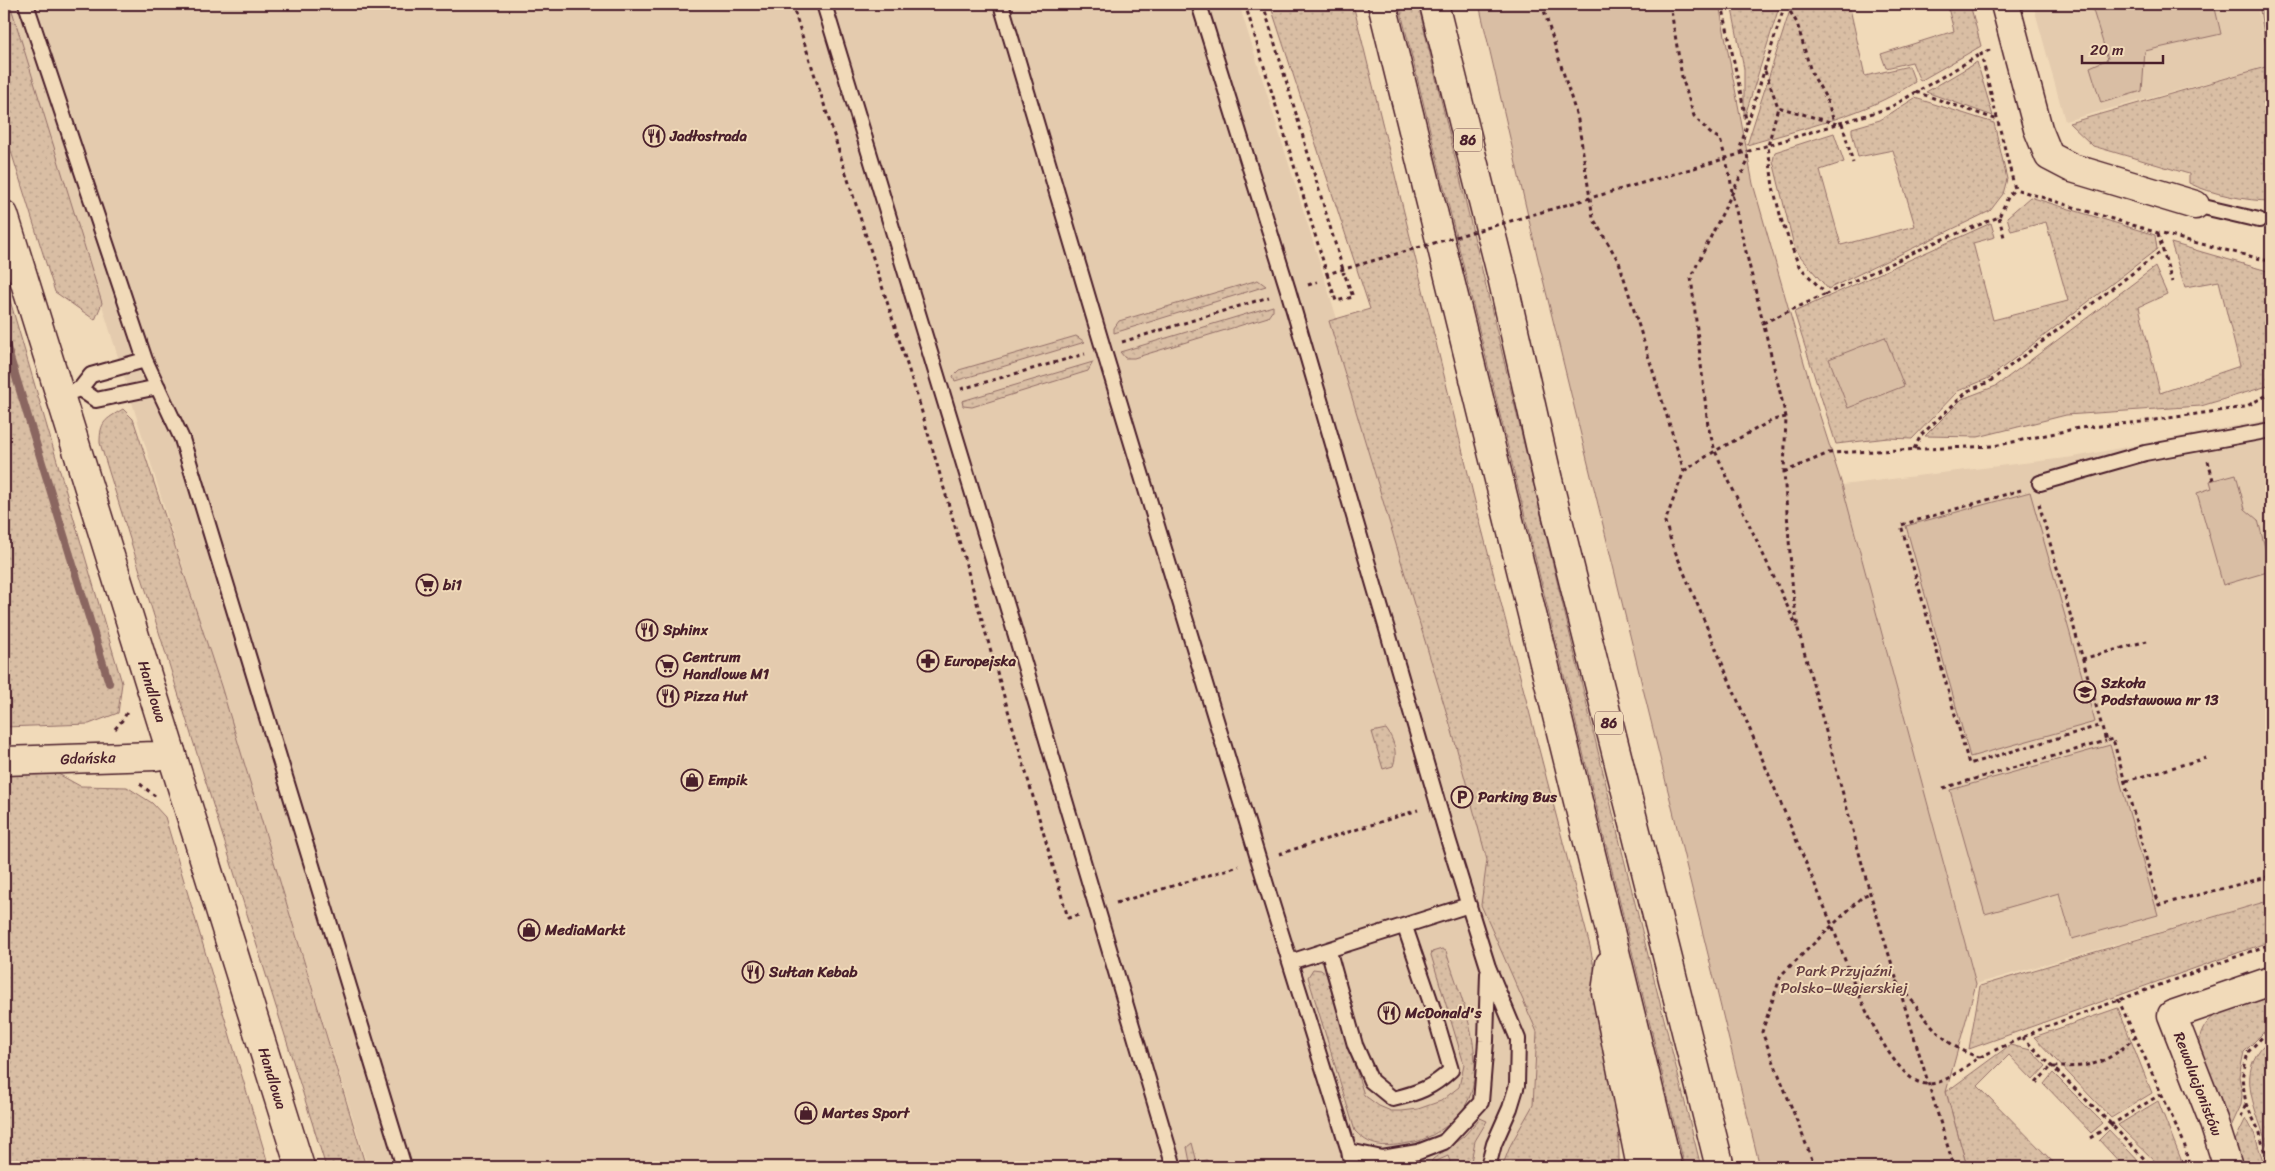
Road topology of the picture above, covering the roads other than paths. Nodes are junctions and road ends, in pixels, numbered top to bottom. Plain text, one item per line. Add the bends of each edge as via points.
1 (26, 4) edge
2 (824, 4) edge
3 (1001, 4) edge
4 (1199, 4) edge
5 (1382, 4) edge
6 (1434, 4) edge
7 (2005, 4) edge
8 (2195, 205) joint
9 (4, 215) edge
10 (2259, 220) dead end
11 (145, 360) junction
12 (158, 387) junction
13 (70, 392) junction
14 (2271, 430) edge
15 (2037, 485) road end
16 (171, 752) junction
17 (4, 760) edge
18 (1469, 906) junction
19 (1405, 926) junction
20 (1613, 943) junction
21 (1329, 952) junction
22 (1290, 962) junction
23 (1488, 967) junction
24 (2271, 981) edge
25 (1349, 1150) junction
26 (1639, 1164) edge
27 (300, 1167) edge
28 (404, 1167) edge
29 (1174, 1167) edge
30 (1352, 1167) edge
31 (1488, 1167) edge
32 (1668, 1167) edge
33 (1720, 1167) edge
34 (2228, 1167) edge

1 - 11 lane
2 - 29 lane
3 - 22 lane
4 - 18 lane via 1288,290
5 - 20 main road
6 - 33 main road, 86 via 1502,277 1548,480
7 - 8 main road via 2038,129 2049,156 2072,168
8 - 10 lane
9 - 13 main road, Handlowa
11 - 12 lane
11 - 13 lane via 91,375
12 - 13 lane via 96,400
12 - 28 lane via 182,439
13 - 16 main road, Handlowa
14 - 15 lane via 2145,453
16 - 17 main road, Gdańska via 156,756
16 - 27 main road, Handlowa
18 - 19 lane
18 - 23 lane
19 - 21 lane
19 - 21 lane via 1451,1070 1434,1086 1412,1095 1393,1099 1371,1081 1355,1045
20 - 26 main road via 1606,992
20 - 32 main road
21 - 22 lane
22 - 25 lane
23 - 25 lane via 1481,1102 1444,1142 1418,1152 1382,1158
23 - 31 lane via 1518,1039 1518,1062 1517,1084
24 - 34 main road, Rewolucjonistów via 2172,1015
25 - 30 lane

